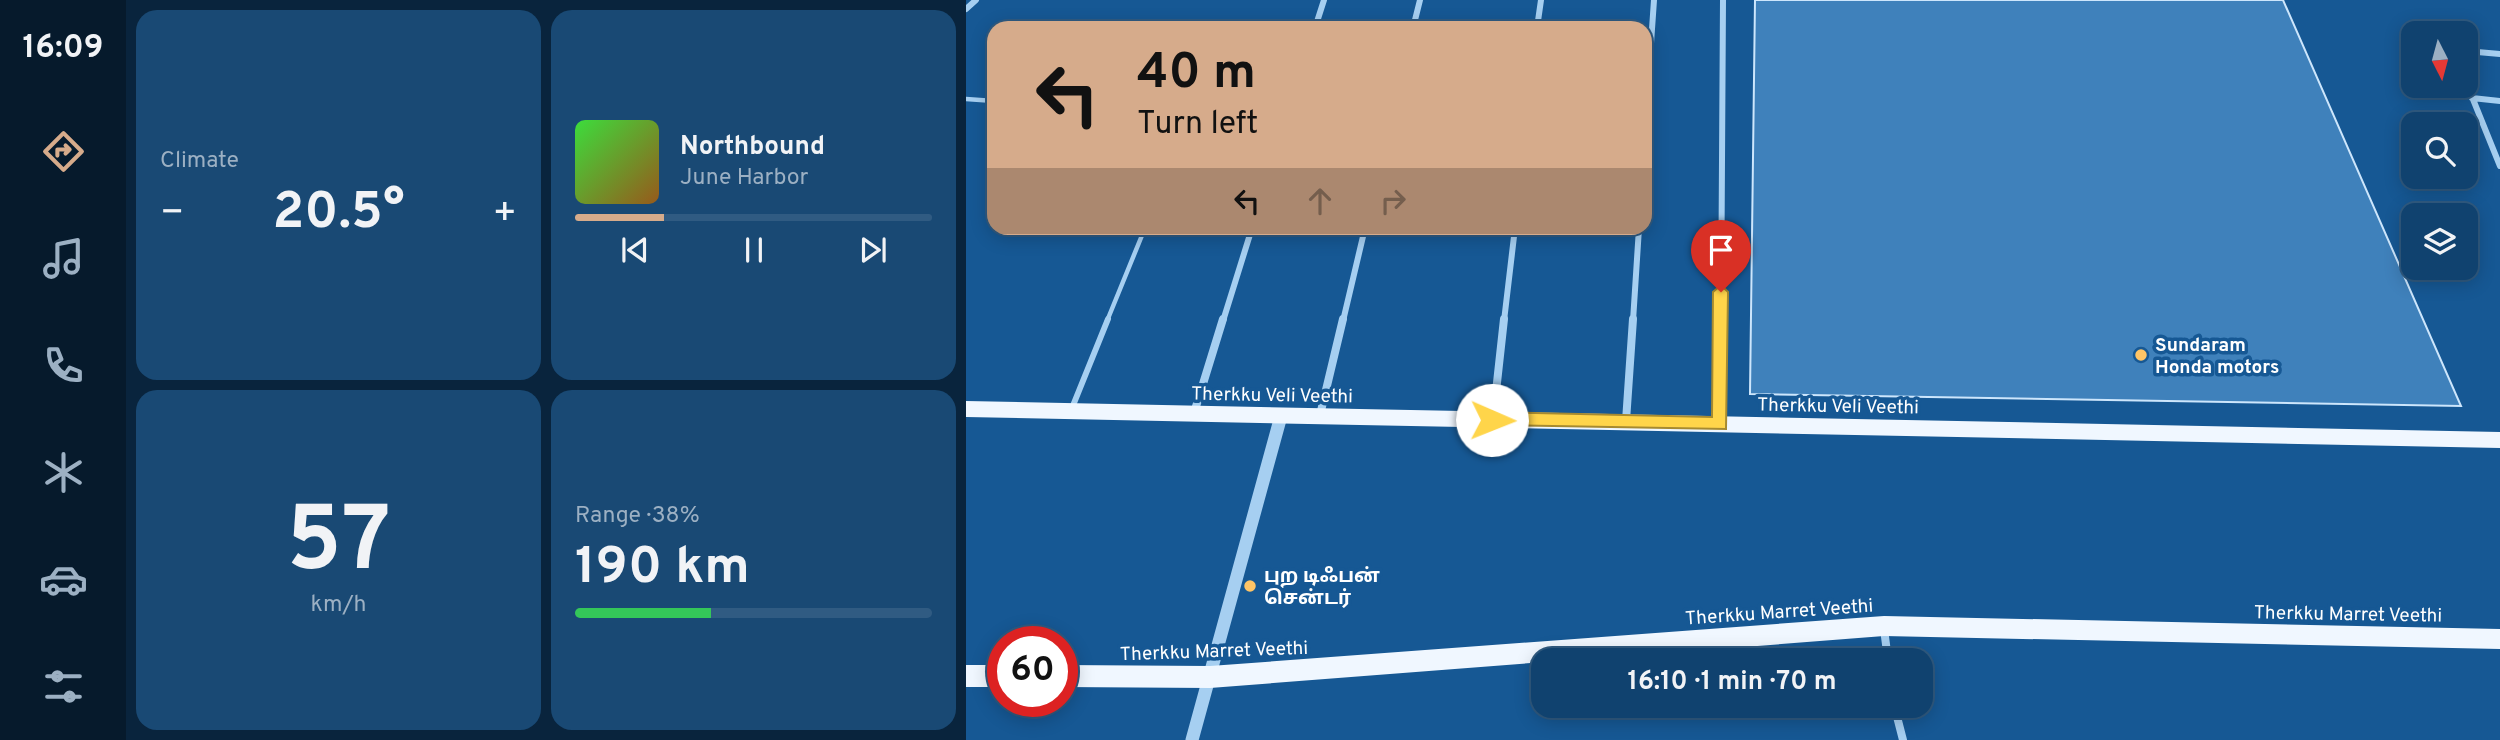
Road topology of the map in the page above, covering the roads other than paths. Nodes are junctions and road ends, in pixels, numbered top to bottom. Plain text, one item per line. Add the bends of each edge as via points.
1 (975, 0) edge
2 (1324, 0) edge
3 (1420, 0) edge
4 (1541, 0) edge
5 (1654, 0) edge
6 (1723, 0) edge
7 (966, 9) edge
8 (1317, 21) edge
9 (1415, 21) edge
10 (1538, 21) edge
11 (1652, 29) edge
12 (2478, 52) edge
13 (2500, 54) edge
14 (2472, 98) joint
15 (966, 99) edge
16 (987, 100) edge
17 (2500, 101) edge
18 (2500, 166) edge
19 (1142, 235) edge
20 (1250, 235) edge
21 (1363, 235) edge
22 (1513, 235) edge
23 (1639, 235) edge
24 (966, 409) edge
25 (1071, 411) junction
26 (1194, 414) junction
27 (1282, 416) junction
28 (1320, 416) junction
29 (1492, 420) junction
30 (1626, 422) junction
31 (1720, 424) junction
32 (2500, 440) edge
33 (1884, 626) junction
34 (2500, 639) edge
35 (1887, 648) edge
36 (966, 676) edge
37 (987, 676) edge
38 (1078, 676) edge
39 (1210, 677) junction
40 (1897, 718) edge
41 (1192, 740) edge
42 (1903, 740) edge

1 - 7 street
2 - 8 street
3 - 9 street
4 - 10 street
5 - 11 street
6 - 31 street
12 - 13 street
14 - 17 street
14 - 18 street
15 - 16 lane
19 - 25 lane
20 - 26 street
21 - 28 street
22 - 29 street
23 - 30 street
24 - 25 main road, Therkku Veli Veethi
25 - 26 main road, Therkku Veli Veethi
26 - 27 main road, Therkku Veli Veethi
27 - 28 main road, Therkku Veli Veethi
27 - 39 street
28 - 29 main road, Therkku Veli Veethi
29 - 30 main road, Therkku Veli Veethi
30 - 31 main road, Therkku Veli Veethi
31 - 32 main road, Therkku Veli Veethi
33 - 34 main road, Therkku Marret Veethi
33 - 35 street
33 - 39 main road, Therkku Marret Veethi
36 - 37 main road
38 - 39 main road, Therkku Marret Veethi
39 - 41 street
40 - 42 street

